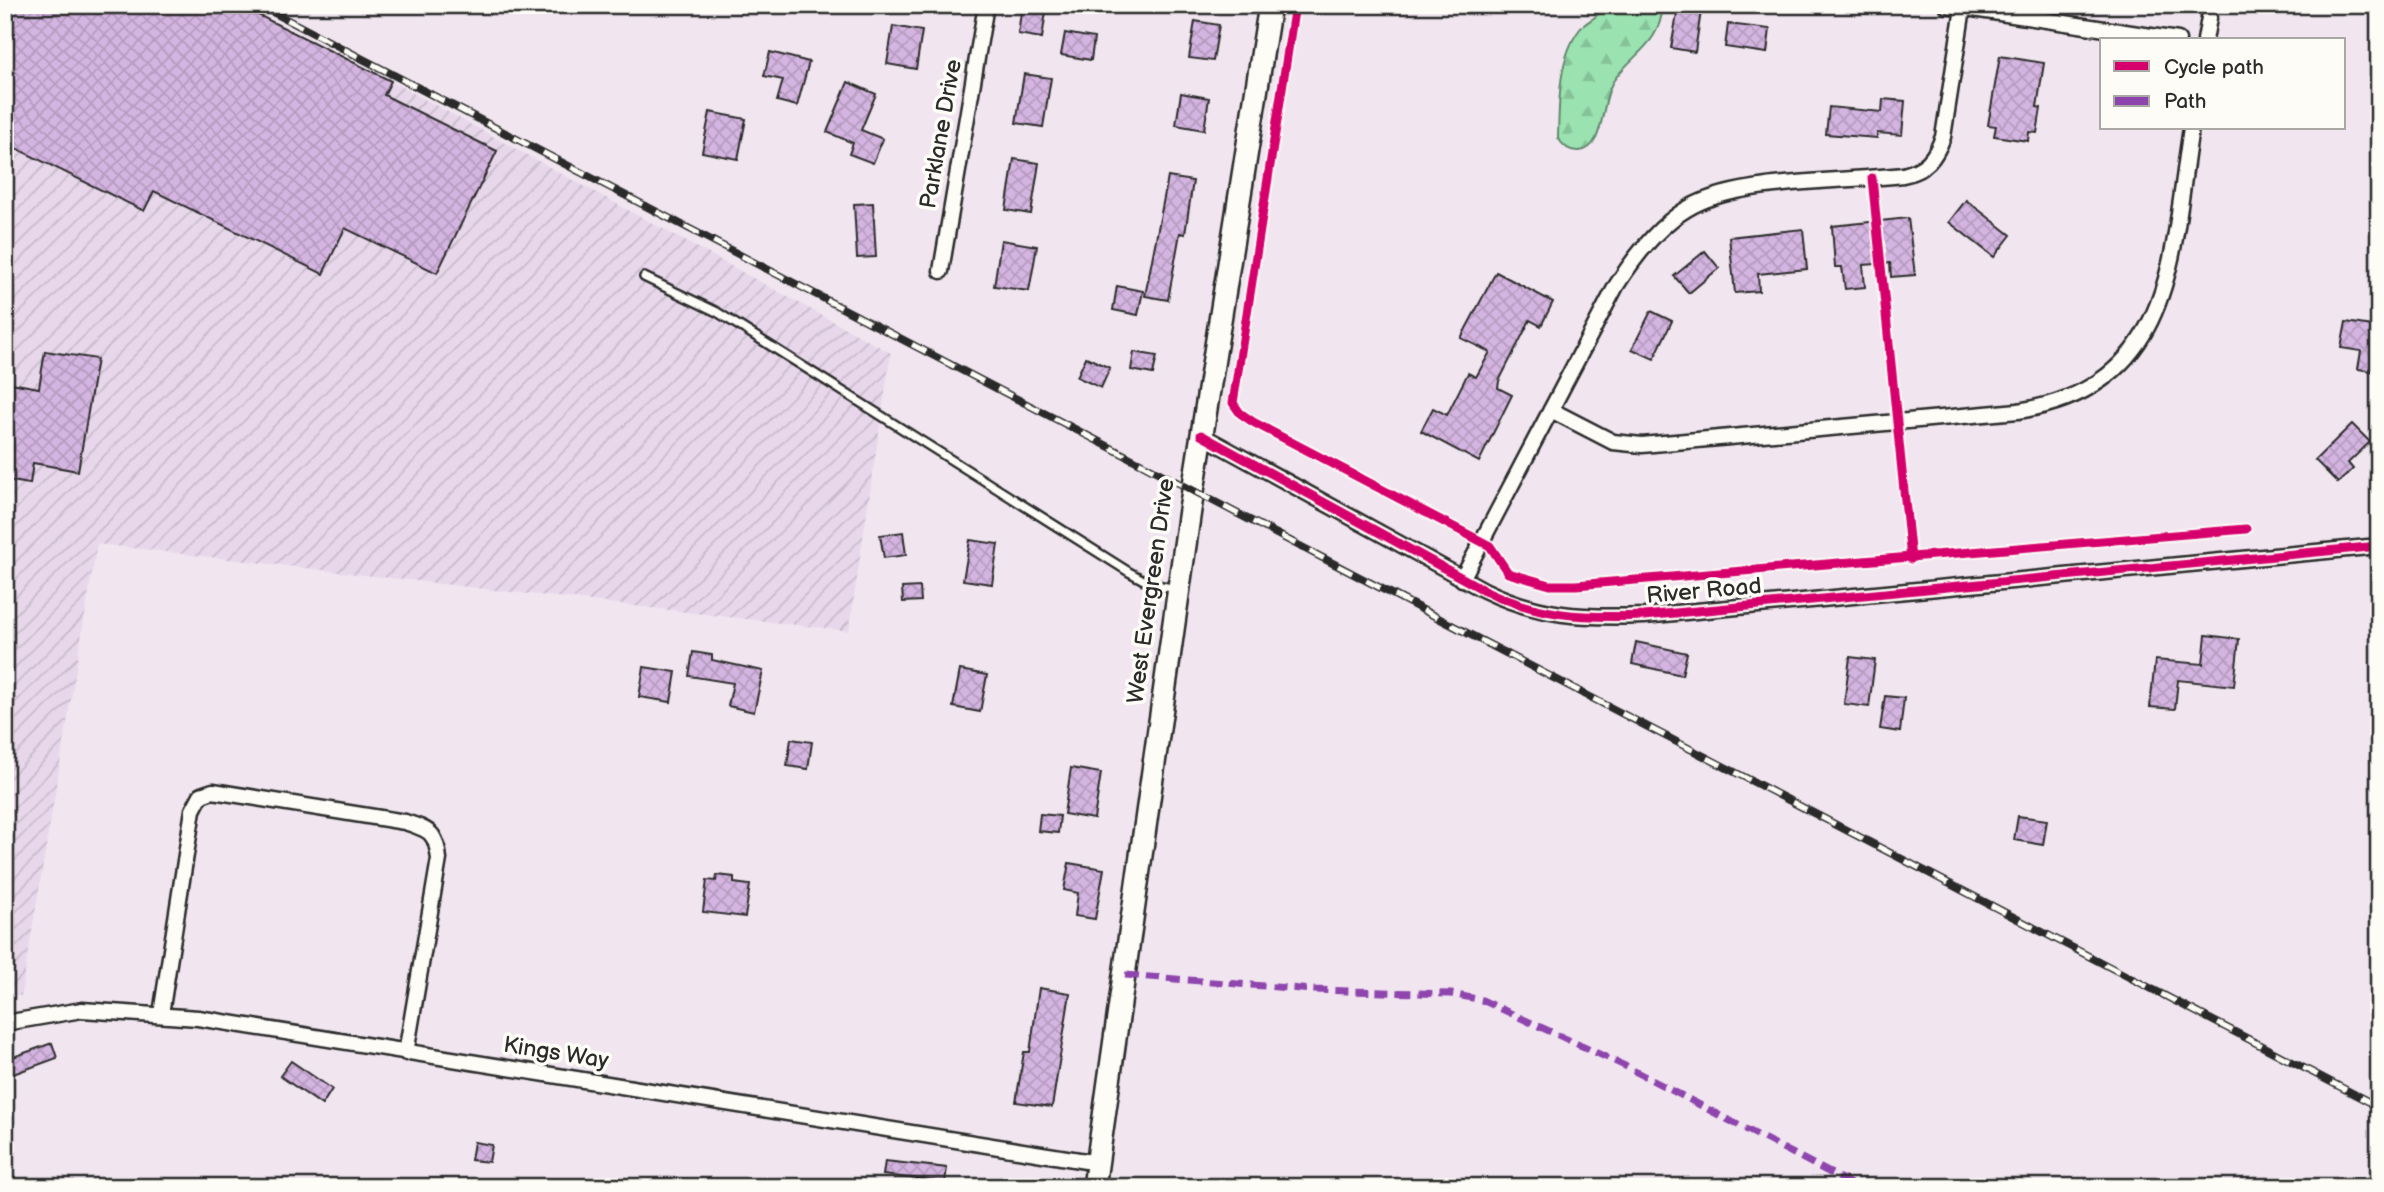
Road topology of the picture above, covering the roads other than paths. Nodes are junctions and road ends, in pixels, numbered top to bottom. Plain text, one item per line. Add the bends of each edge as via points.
1 (986, 5) edge
2 (1269, 5) edge
3 (1946, 5) edge
4 (1963, 8) junction
5 (2209, 19) dead end
6 (2165, 38) edge
7 (2205, 38) edge
8 (2191, 130) edge
9 (941, 271) dead end
10 (644, 277) dead end
11 (1551, 410) junction
12 (1201, 435) junction
13 (2379, 546) edge
14 (1462, 579) junction
15 (1178, 590) junction
16 (161, 1014) junction
17 (5, 1023) edge
18 (406, 1053) junction
19 (1098, 1163) junction
20 (1094, 1187) edge

1 - 9 street, Parklane Drive
2 - 12 street, West Evergreen Drive
3 - 4 street
4 - 6 street
4 - 11 street via 1943,137 1924,168 1895,176 1743,190 1692,206 1626,270
5 - 7 street
8 - 11 street via 2168,277 2152,322 2121,362 2072,397 2018,411 1642,445 1613,442
10 - 15 lane via 717,312 1129,572 1151,584
11 - 14 street
12 - 14 street, River Road
12 - 15 street, West Evergreen Drive
13 - 14 street, River Road via 1644,617 1586,618 1540,612
15 - 19 street, West Evergreen Drive
16 - 17 street, Kings Way via 82,1010
16 - 18 street, Kings Way
16 - 18 street via 197,802 201,795 213,791 405,822 425,828 437,840 439,859
18 - 19 street, Kings Way
19 - 20 street, West Evergreen Drive

